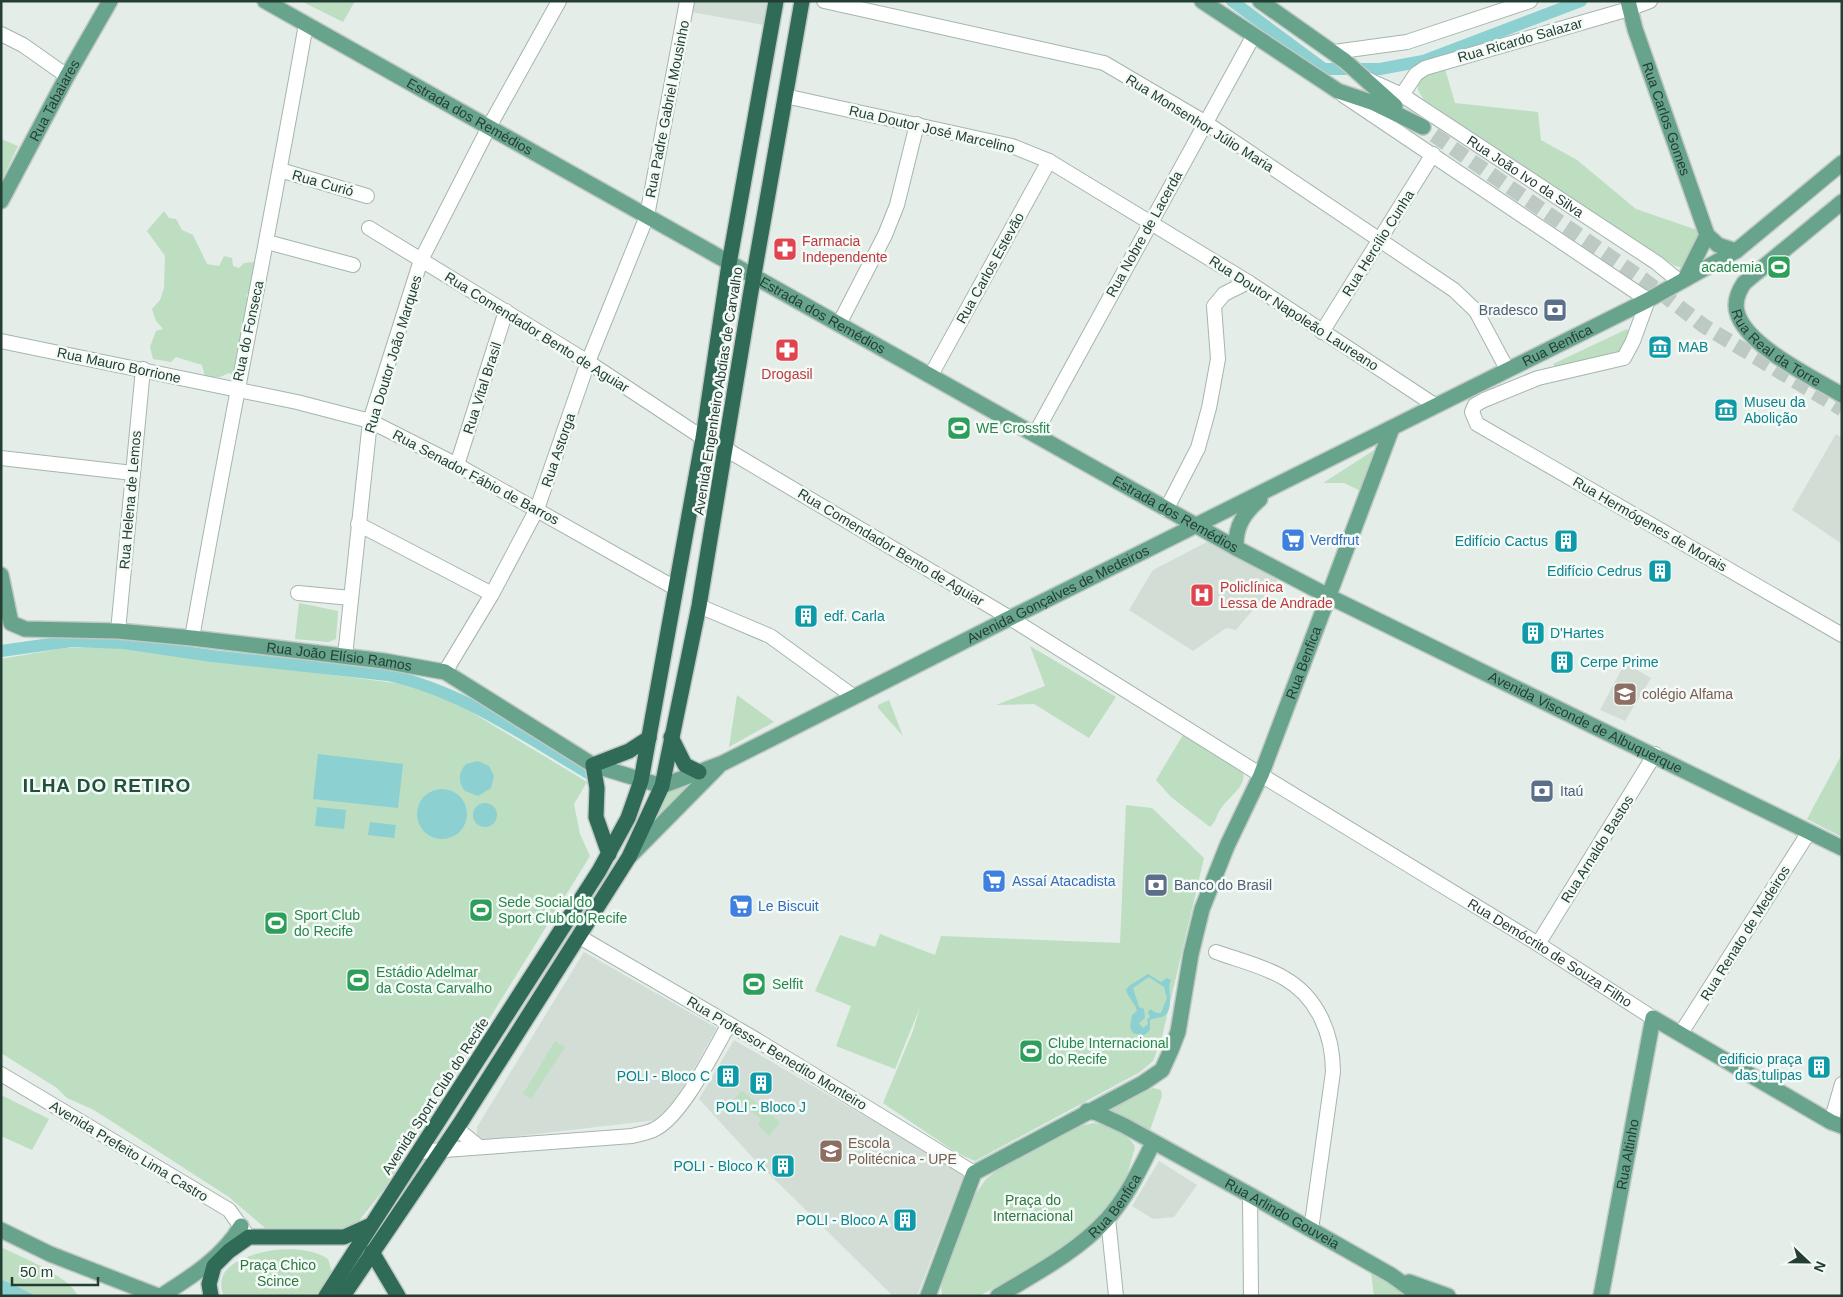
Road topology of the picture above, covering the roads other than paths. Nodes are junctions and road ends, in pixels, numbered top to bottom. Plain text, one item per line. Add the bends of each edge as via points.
1 (110, 1) edge
2 (265, 1) edge
3 (559, 1) edge
4 (688, 1) edge
5 (776, 1) edge
6 (802, 1) edge
7 (824, 1) edge
8 (1202, 1) edge
9 (1260, 1) edge
10 (1530, 1) edge
11 (1650, 1) edge
12 (1628, 5) edge
13 (306, 24) junction
14 (1, 34) edge
15 (1254, 35) junction
16 (1350, 65) junction
17 (67, 76) junction
18 (1338, 91) junction
19 (1402, 95) junction
20 (785, 96) junction
21 (1206, 123) junction
22 (917, 124) junction
23 (489, 127) junction
24 (1433, 154) junction
25 (1049, 162) junction
26 (1842, 163) edge
27 (280, 170) junction
28 (367, 196) dead end
29 (1, 200) edge
30 (1842, 202) edge
31 (647, 216) junction
32 (1150, 222) junction
33 (369, 228) dead end
34 (1707, 235) junction
35 (1381, 240) junction
36 (267, 242) junction
37 (1736, 251) junction
38 (421, 260) junction
39 (729, 264) junction
40 (353, 265) dead end
41 (753, 276) junction
42 (1682, 280) junction
43 (1248, 282) junction
44 (1648, 300) junction
45 (506, 312) junction
46 (839, 324) junction
47 (1322, 332) junction
48 (1, 341) edge
49 (588, 362) junction
50 (143, 369) junction
51 (1508, 369) junction
52 (931, 375) junction
53 (236, 391) junction
54 (1842, 395) edge
55 (1436, 406) junction
56 (370, 421) junction
57 (1392, 428) junction
58 (1035, 434) junction
59 (703, 438) junction
60 (724, 448) junction
61 (1, 458) edge
62 (457, 465) junction
63 (133, 473) junction
64 (1273, 489) junction
65 (537, 509) junction
66 (1166, 510) junction
67 (358, 524) junction
68 (1195, 526) junction
69 (1236, 548) junction
70 (1, 575) edge
71 (675, 588) junction
72 (298, 593) dead end
73 (492, 594) junction
74 (1330, 597) junction
75 (351, 598) junction
76 (699, 606) junction
77 (1010, 618) junction
78 (118, 631) junction
79 (1842, 635) edge
80 (192, 638) junction
81 (345, 656) junction
82 (445, 672) junction
83 (854, 697) junction
84 (649, 738) junction
85 (671, 738) junction
86 (1655, 754) junction
87 (723, 764) junction
88 (593, 765) junction
89 (699, 772) junction
90 (1261, 775) junction
91 (641, 781) junction
92 (662, 786) junction
93 (1809, 832) junction
94 (1842, 848) edge
95 (609, 854) junction
96 (629, 857) junction
97 (578, 936) junction
98 (1538, 944) junction
99 (1216, 952) dead end
100 (1653, 1018) junction
101 (729, 1024) junction
102 (1681, 1034) junction
103 (1, 1074) edge
104 (1842, 1084) edge
105 (1088, 1111) junction
106 (1836, 1124) edge
107 (456, 1129) junction
108 (1153, 1143) junction
109 (478, 1146) junction
110 (444, 1148) junction
111 (418, 1152) junction
112 (1174, 1154) junction
113 (1143, 1163) junction
114 (974, 1173) junction
115 (1250, 1195) junction
116 (1108, 1218) junction
117 (372, 1224) junction
118 (1, 1230) edge
119 (1311, 1230) junction
120 (245, 1231) junction
121 (372, 1252) junction
122 (936, 1272) junction
123 (1391, 1275) junction
124 (1600, 1295) edge
125 (159, 1296) edge
126 (211, 1296) edge
127 (326, 1296) edge
128 (343, 1296) edge
129 (398, 1296) edge
130 (928, 1296) edge
131 (940, 1296) edge
132 (998, 1296) edge
133 (1116, 1296) edge
134 (1251, 1296) edge
135 (1420, 1296) edge
136 (1448, 1296) edge

1 - 17 main road, Rua Tabaiares
2 - 13 main road, Estrada dos Remédios
3 - 23 street, Rua Doutor João Marques
4 - 31 street, Rua Padre Gabriel Mousinho
5 - 39 highway, Avenida Engenheiro Abdias de Carvalho
6 - 20 highway, Avenida Engenheiro Abdias de Carvalho
7 - 21 street, Rua Monsenhor Júlio Maria via 1104,63
8 - 15 main road, Rua João Ivo da Silva
9 - 16 main road, Rua João Ivo da Silva
10 - 16 street via 1407,42
11 - 12 street, Rua Ricardo Salazar
12 - 19 street, Rua Ricardo Salazar via 1425,68 1416,74
12 - 34 main road, Rua Carlos Gomes
13 - 23 main road, Estrada dos Remédios
13 - 27 street, Rua do Fonseca
14 - 17 street via 23,45
15 - 18 main road, Rua João Ivo da Silva
15 - 21 street, Rua Nobre de Lacerda
16 - 18 main road, Rua João Ivo da Silva via 1428,131 1374,103
16 - 19 street, Rua João Ivo da Silva
17 - 29 main road, Rua Tabaiares
18 - 24 street, Rua João Ivo da Silva
19 - 42 street, Rua João Ivo da Silva
20 - 22 street, Rua Doutor José Marcelino
20 - 41 highway, Avenida Engenheiro Abdias de Carvalho
21 - 32 street, Rua Nobre de Lacerda
21 - 35 street, Rua Monsenhor Júlio Maria
22 - 25 street, Rua Doutor José Marcelino via 1012,146
22 - 46 street via 897,205
23 - 31 main road, Estrada dos Remédios
23 - 38 street, Rua Doutor João Marques
24 - 35 street, Rua Hercílio Cunha
24 - 44 street, Rua João Ivo da Silva
25 - 32 street, Rua Doutor José Marcelino
25 - 52 street, Rua Carlos Estevão
26 - 37 main road, Rua Benfica
27 - 28 street, Rua Curió
27 - 36 street, Rua do Fonseca
30 - 54 main road, Rua Real da Torre via 1744,282 1738,292 1737,312 1743,326 1761,344
31 - 39 main road, Estrada dos Remédios
31 - 49 street, Rua Astorga
32 - 43 street, Rua Doutor Napoleão Laureano
32 - 58 street, Rua Nobre de Lacerda
33 - 38 street, Rua Comendador Bento de Aguiar
34 - 37 main road via 1718,246
34 - 42 main road
35 - 47 street, Rua Hercílio Cunha
35 - 51 street, Rua Monsenhor Júlio Maria via 1454,290 1476,311
36 - 40 street
36 - 53 street, Rua do Fonseca
37 - 42 main road, Rua Benfica
38 - 45 street, Rua Comendador Bento de Aguiar
38 - 56 street, Rua Doutor João Marques
39 - 41 main road, Estrada dos Remédios
39 - 59 highway, Avenida Engenheiro Abdias de Carvalho
41 - 46 main road, Estrada dos Remédios
41 - 60 highway, Avenida Engenheiro Abdias de Carvalho
42 - 44 main road, Rua Benfica
43 - 47 street, Rua Doutor Napoleão Laureano
43 - 66 street via 1219,298 1214,306 1218,359 1209,408 1198,448
44 - 51 main road, Rua Benfica
44 - 79 street, Rua Hermógenes de Morais via 1629,350 1620,361 1538,378 1475,405 1472,412 1477,424
45 - 49 street, Rua Comendador Bento de Aguiar
45 - 62 street, Rua Vital Brasil
46 - 52 main road, Estrada dos Remédios
47 - 55 street, Rua Doutor Napoleão Laureano
48 - 50 street, Rua Mauro Borrione
49 - 59 street, Rua Comendador Bento de Aguiar
49 - 65 street, Rua Astorga
50 - 53 street, Rua Mauro Borrione
50 - 63 street, Rua Helena de Lemos
51 - 55 main road, Rua Benfica
52 - 58 main road, Estrada dos Remédios
53 - 56 street, Rua Senador Fábio de Barros via 297,402
53 - 80 street, Rua do Fonseca
55 - 57 main road, Rua Benfica
56 - 62 street, Rua Senador Fábio de Barros
56 - 67 street, Rua Doutor João Marques
57 - 64 main road, Avenida Gonçalves de Medeiros
57 - 74 main road, Rua Benfica
58 - 66 main road, Estrada dos Remédios
59 - 71 highway, Avenida Engenheiro Abdias de Carvalho
60 - 76 highway, Avenida Engenheiro Abdias de Carvalho
60 - 77 street, Rua Comendador Bento de Aguiar
61 - 63 street
62 - 65 street, Rua Senador Fábio de Barros
63 - 78 street, Rua Helena de Lemos
64 - 68 main road, Avenida Gonçalves de Medeiros
64 - 69 main road via 1242,517 1236,533
65 - 71 street, Rua Senador Fábio de Barros
65 - 73 street, Rua Astorga
66 - 68 main road, Estrada dos Remédios
67 - 73 street
67 - 75 street, Rua Doutor João Marques
68 - 69 main road, Estrada dos Remédios
68 - 77 main road, Avenida Gonçalves de Medeiros
69 - 74 main road, Estrada dos Remédios
70 - 78 main road, Rua João Elísio Ramos via 11,623 35,631
71 - 84 highway, Avenida Engenheiro Abdias de Carvalho
72 - 75 street
73 - 82 street, Rua Astorga
74 - 86 main road, Avenida Visconde de Albuquerque
74 - 90 main road, Rua Benfica
75 - 81 street, Rua Doutor João Marques
76 - 83 street via 770,636
76 - 85 highway, Avenida Engenheiro Abdias de Carvalho
77 - 83 main road, Avenida Gonçalves de Medeiros
77 - 90 street, Rua Comendador Bento de Aguiar
78 - 80 main road, Rua João Elísio Ramos
80 - 81 main road, Rua João Elísio Ramos
81 - 82 main road, Rua João Elísio Ramos
82 - 88 main road, Rua João Elísio Ramos
83 - 87 main road, Avenida Gonçalves de Medeiros
84 - 88 highway via 629,751
84 - 91 highway, Avenida Engenheiro Abdias de Carvalho
85 - 89 highway via 685,765
85 - 92 highway, Avenida Engenheiro Abdias de Carvalho
86 - 93 main road, Avenida Visconde de Albuquerque
86 - 98 street, Rua Arnaldo Bastos
87 - 89 main road, Avenida Gonçalves de Medeiros
87 - 96 main road, Avenida Gonçalves de Medeiros
88 - 91 main road, Rua João Elísio Ramos
88 - 95 highway via 597,788 596,817
89 - 92 main road, Avenida Gonçalves de Medeiros
90 - 98 street, Rua Demócrito de Souza Filho
90 - 105 main road, Rua Benfica via 1227,846 1202,909 1178,1032 1162,1070
91 - 92 main road
91 - 95 highway, Avenida Sport Club do Recife via 628,818
92 - 96 highway
93 - 94 main road, Avenida Visconde de Albuquerque
93 - 102 street, Rua Renato de Medeiros
95 - 111 highway, Avenida Sport Club do Recife
96 - 97 highway
97 - 101 street, Rua Professor Benedito Monteiro
97 - 107 highway
98 - 100 street, Rua Demócrito de Souza Filho
99 - 119 street via 1284,978 1309,1000 1326,1028 1333,1054 1333,1072
100 - 102 main road, Rua Demócrito de Souza Filho
100 - 124 main road, Rua Altinho
101 - 109 street via 687,1095 671,1117 654,1130 632,1136
101 - 114 street, Rua Professor Benedito Monteiro
102 - 106 main road, Rua Demócrito de Souza Filho
103 - 120 street, Avenida Prefeito Lima Castro via 229,1210
104 - 106 street
105 - 108 main road via 1125,1126
105 - 114 main road, Rua Benfica
107 - 109 street
107 - 110 highway
108 - 112 main road, Rua Arlindo Gouveia
108 - 113 main road, Rua Benfica
109 - 110 street
110 - 111 street
110 - 121 highway
111 - 117 highway, Avenida Sport Club do Recife
112 - 113 main road via 1162,1153
112 - 115 main road, Rua Arlindo Gouveia
113 - 116 main road, Rua Benfica
114 - 122 main road
115 - 119 main road, Rua Arlindo Gouveia
115 - 134 street
116 - 132 main road, Rua Benfica via 1075,1249
116 - 133 street
117 - 120 highway via 344,1237
117 - 127 highway, Avenida Sport Club do Recife
118 - 125 main road via 50,1254
119 - 123 main road, Rua Arlindo Gouveia
120 - 125 main road via 190,1278
120 - 126 highway via 214,1266 209,1284
121 - 128 highway
121 - 129 highway
122 - 130 main road
122 - 131 main road
123 - 135 main road, Rua Arlindo Gouveia
123 - 136 main road, Rua Arlindo Gouveia

